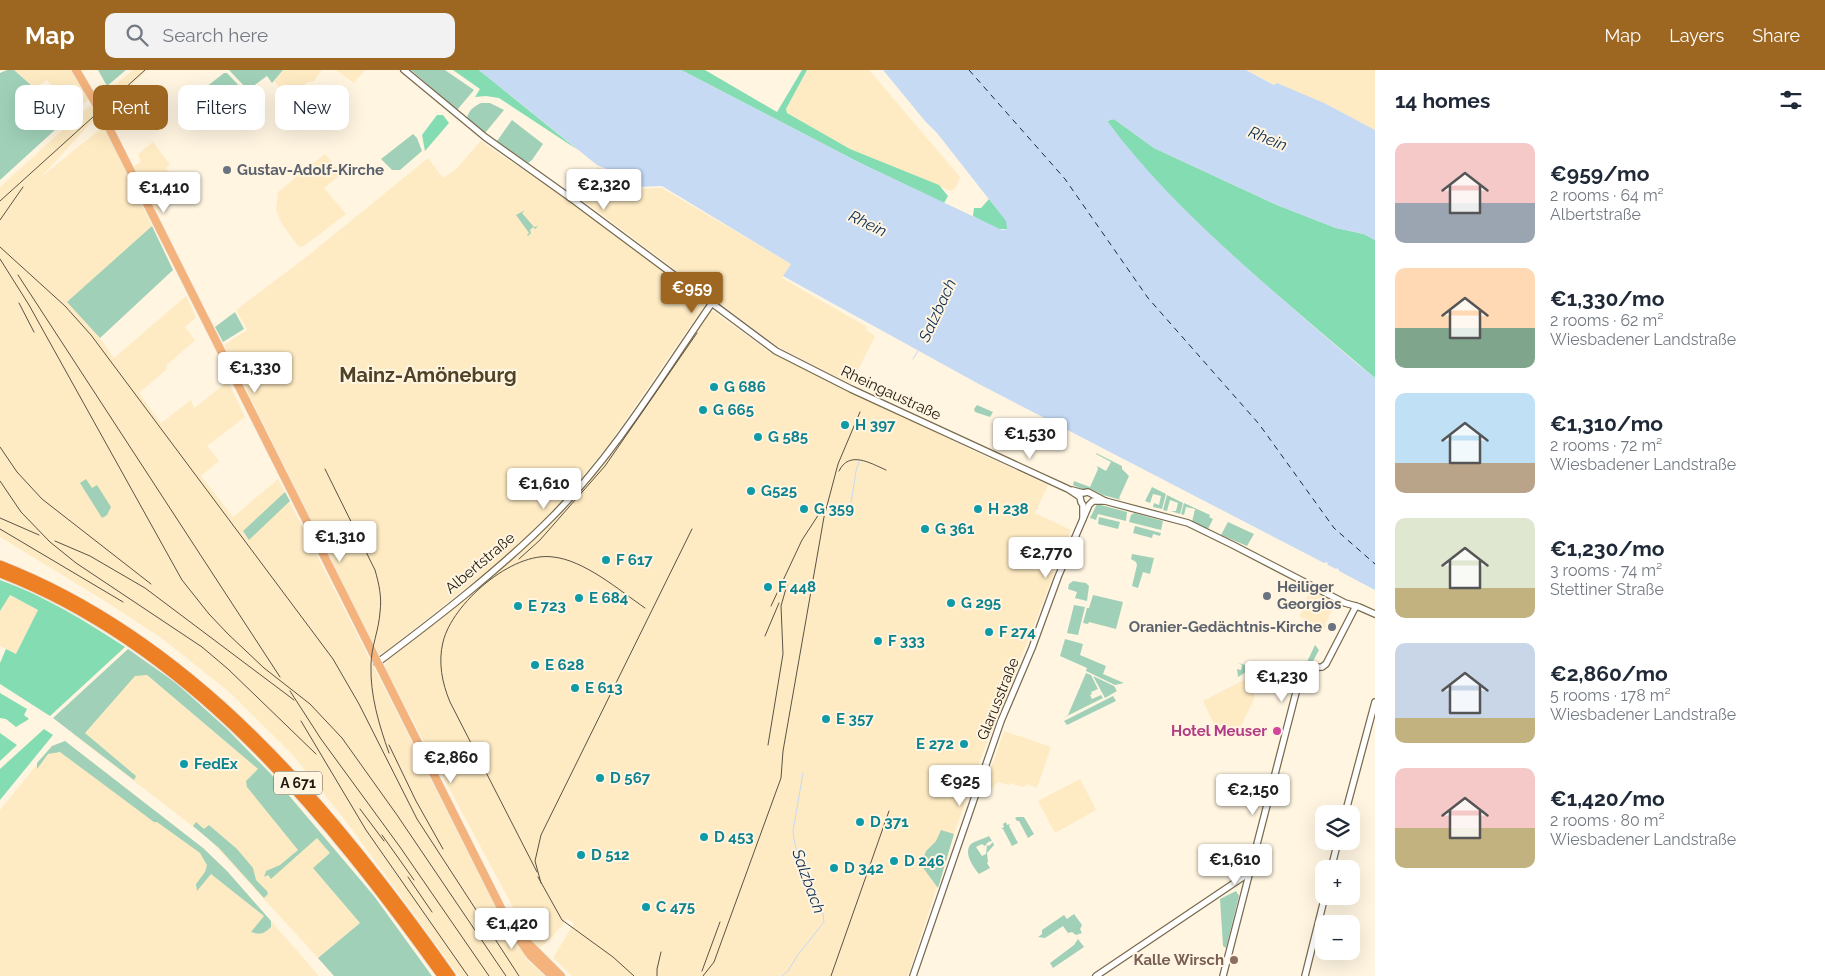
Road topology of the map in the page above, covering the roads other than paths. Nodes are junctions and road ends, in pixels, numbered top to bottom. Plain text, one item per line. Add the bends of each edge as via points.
1 (76, 70) edge
2 (404, 70) edge
3 (712, 303) junction
4 (1082, 495) junction
5 (1090, 502) junction
6 (0, 565) edge
7 (0, 573) edge
8 (1356, 606) junction
9 (1375, 614) edge
10 (122, 632) junction
11 (144, 646) junction
12 (377, 663) junction
13 (1375, 702) edge
14 (1347, 805) edge
15 (1249, 873) junction
16 (1322, 905) edge
17 (541, 961) junction
18 (442, 976) edge
19 (451, 976) edge
20 (552, 976) edge
21 (561, 976) edge
22 (913, 976) edge
23 (1096, 976) edge
24 (1223, 976) edge
25 (1305, 976) edge

1 - 12 main road via 102,114
2 - 3 street, Rheingaustraße via 485,137
3 - 4 street, Rheingaustraße via 776,351
3 - 12 street, Albertstraße via 622,434 554,514 507,559
4 - 5 street via 1081,502
4 - 5 street, Rheingaustraße via 1088,492
5 - 8 street, Rheingaustraße via 1105,501 1188,523 1336,599
5 - 22 street, Glarusstraße via 999,726
6 - 10 highway, A 671 via 52,588
7 - 10 highway, A 671
8 - 9 street, Rheingaustraße
8 - 15 street via 1328,662 1322,668 1305,668 1301,673
10 - 11 highway, A 671
11 - 18 highway, A 671 via 221,714 291,786 385,899
11 - 19 highway, A 671 via 202,687 296,781 362,858
12 - 17 main road via 493,893 517,932
13 - 14 street
15 - 23 street
15 - 24 street
16 - 25 street
17 - 20 main road
17 - 21 main road

